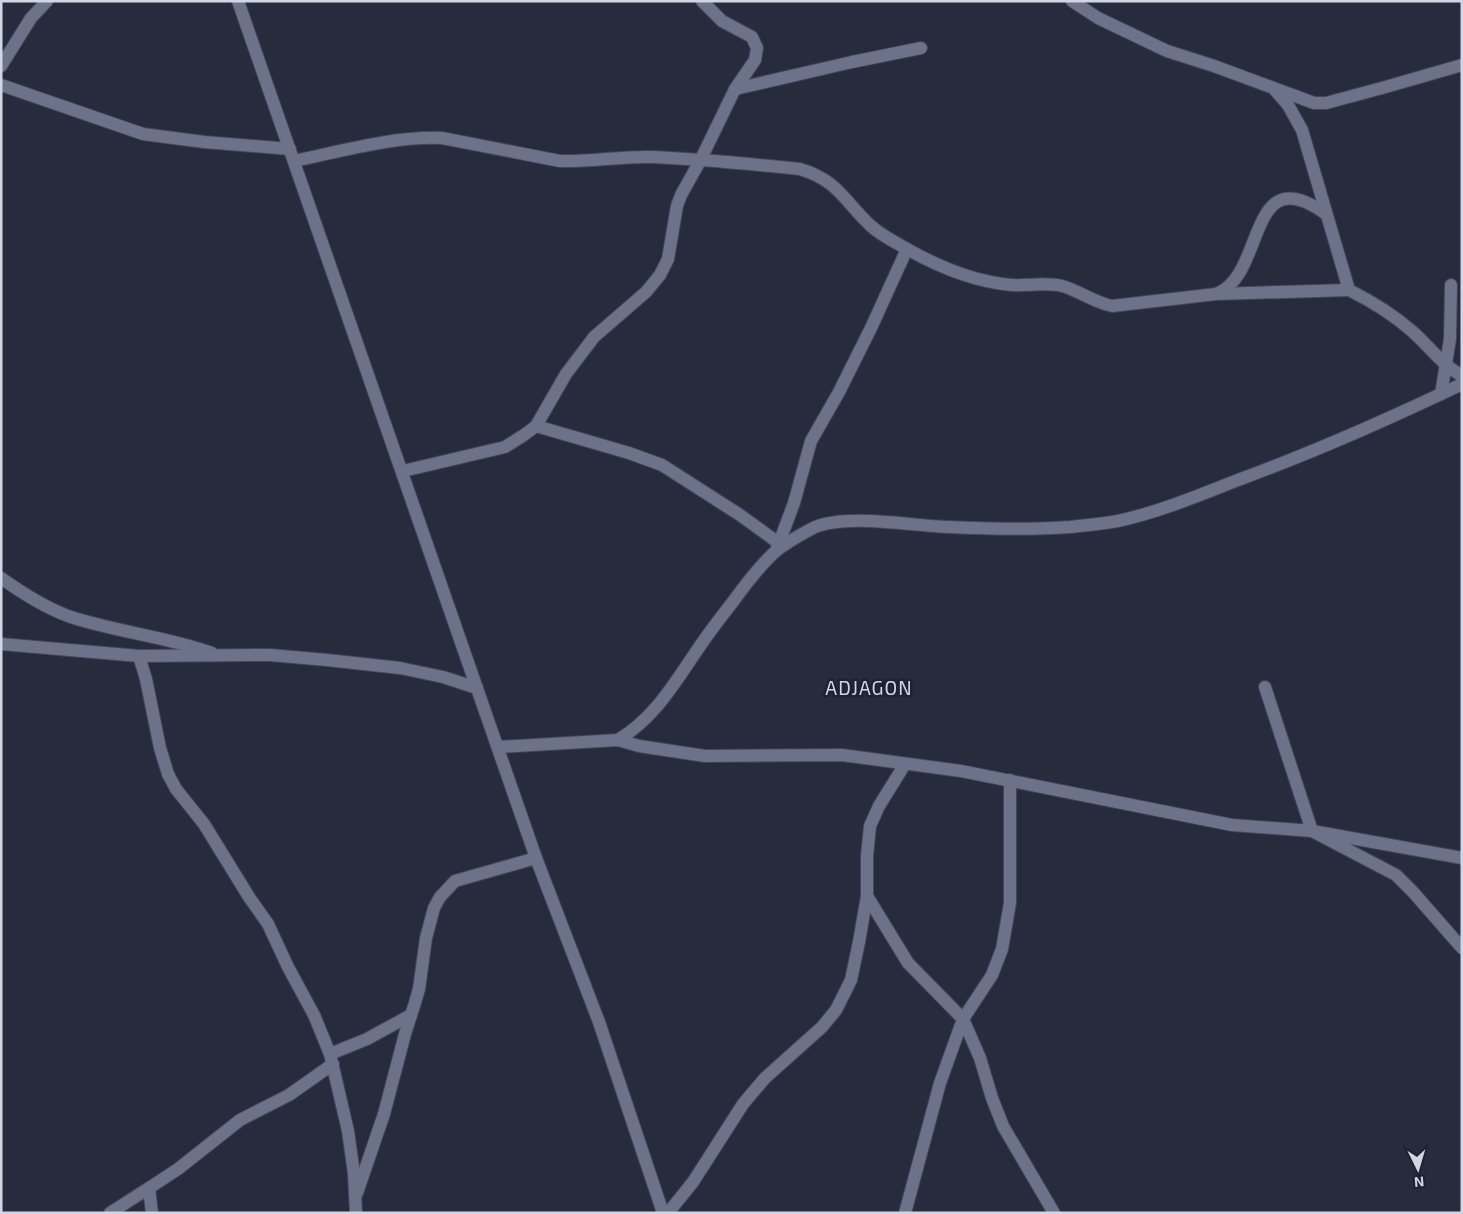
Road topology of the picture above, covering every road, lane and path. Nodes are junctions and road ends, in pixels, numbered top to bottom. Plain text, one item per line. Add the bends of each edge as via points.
1 (47, 1) edge
2 (238, 1) edge
3 (702, 1) edge
4 (1072, 1) edge
5 (921, 48) dead end
6 (1462, 65) edge
7 (1, 66) edge
8 (1, 86) edge
9 (735, 89) junction
10 (1273, 89) junction
11 (292, 155) junction
12 (700, 161) junction
13 (1326, 214) junction
14 (907, 248) junction
15 (1451, 284) dead end
16 (1349, 290) junction
17 (1216, 294) junction
18 (1446, 365) junction
19 (1462, 376) edge
20 (1462, 384) edge
21 (1440, 394) junction
22 (536, 426) junction
23 (403, 471) junction
24 (778, 547) junction
25 (1, 578) edge
26 (1, 644) edge
27 (216, 655) junction
28 (139, 656) junction
29 (1265, 687) dead end
30 (476, 688) junction
31 (618, 740) junction
32 (498, 747) junction
33 (905, 764) junction
34 (1010, 780) junction
35 (1312, 831) junction
36 (536, 858) junction
37 (1462, 858) edge
38 (867, 896) junction
39 (1462, 948) edge
40 (411, 1015) junction
41 (963, 1019) junction
42 (332, 1059) junction
43 (149, 1188) junction
44 (356, 1199) junction
45 (110, 1213) edge
46 (152, 1213) edge
47 (350, 1213) edge
48 (356, 1213) edge
49 (663, 1213) edge
50 (668, 1213) edge
51 (905, 1213) edge
52 (1054, 1213) edge

1 - 7 street via 31,18
2 - 11 street
3 - 9 street via 722,20 752,37 758,48 755,60
4 - 10 street via 1098,18 1167,51
5 - 9 street
6 - 10 street via 1326,103 1309,102
8 - 11 street via 143,134
9 - 12 street
10 - 13 street via 1288,105 1302,130
11 - 12 street via 442,138 560,161 651,157
11 - 23 street
12 - 14 street via 800,169 817,174 844,196 872,227
12 - 22 street via 677,206 668,259 660,275 646,292 594,337 566,374
13 - 16 street
13 - 17 street via 1296,200 1284,199 1273,204 1260,224 1240,272 1226,290
14 - 17 street via 926,260 973,279 1011,285 1062,286 1099,304 1112,306
14 - 24 street via 871,328 811,442
15 - 18 street
16 - 17 street
16 - 18 street via 1402,322
18 - 19 street
18 - 21 street
20 - 21 street
21 - 24 street via 1307,455 1169,506 1119,520 1070,527 1016,528 946,527 897,522 832,523
22 - 23 street via 505,447
22 - 24 street via 662,465 740,515
23 - 30 street
24 - 31 street via 746,584 651,715
25 - 27 street via 44,606 66,615
26 - 28 street
27 - 28 street
27 - 30 street via 270,655 400,668 443,676
28 - 42 street via 168,774 268,924 314,1014
29 - 35 street
30 - 32 street
31 - 32 street
31 - 33 street via 705,756 842,755
32 - 36 street
33 - 34 street
33 - 38 street via 870,826
34 - 35 street via 1232,825
34 - 41 street via 1010,903 1006,931 992,975
35 - 37 street
35 - 39 street via 1396,875
36 - 40 street via 462,878 445,891 430,917 419,989
36 - 49 street via 599,1022
38 - 41 street via 908,963
38 - 50 street via 851,980 836,1010 822,1027 765,1078 743,1104 693,1182
40 - 42 street
40 - 44 street
41 - 51 street via 940,1083
41 - 52 street via 1003,1126
42 - 43 street via 289,1095 240,1120
42 - 44 street via 348,1132
43 - 45 street
43 - 46 street
44 - 47 street
44 - 48 street

